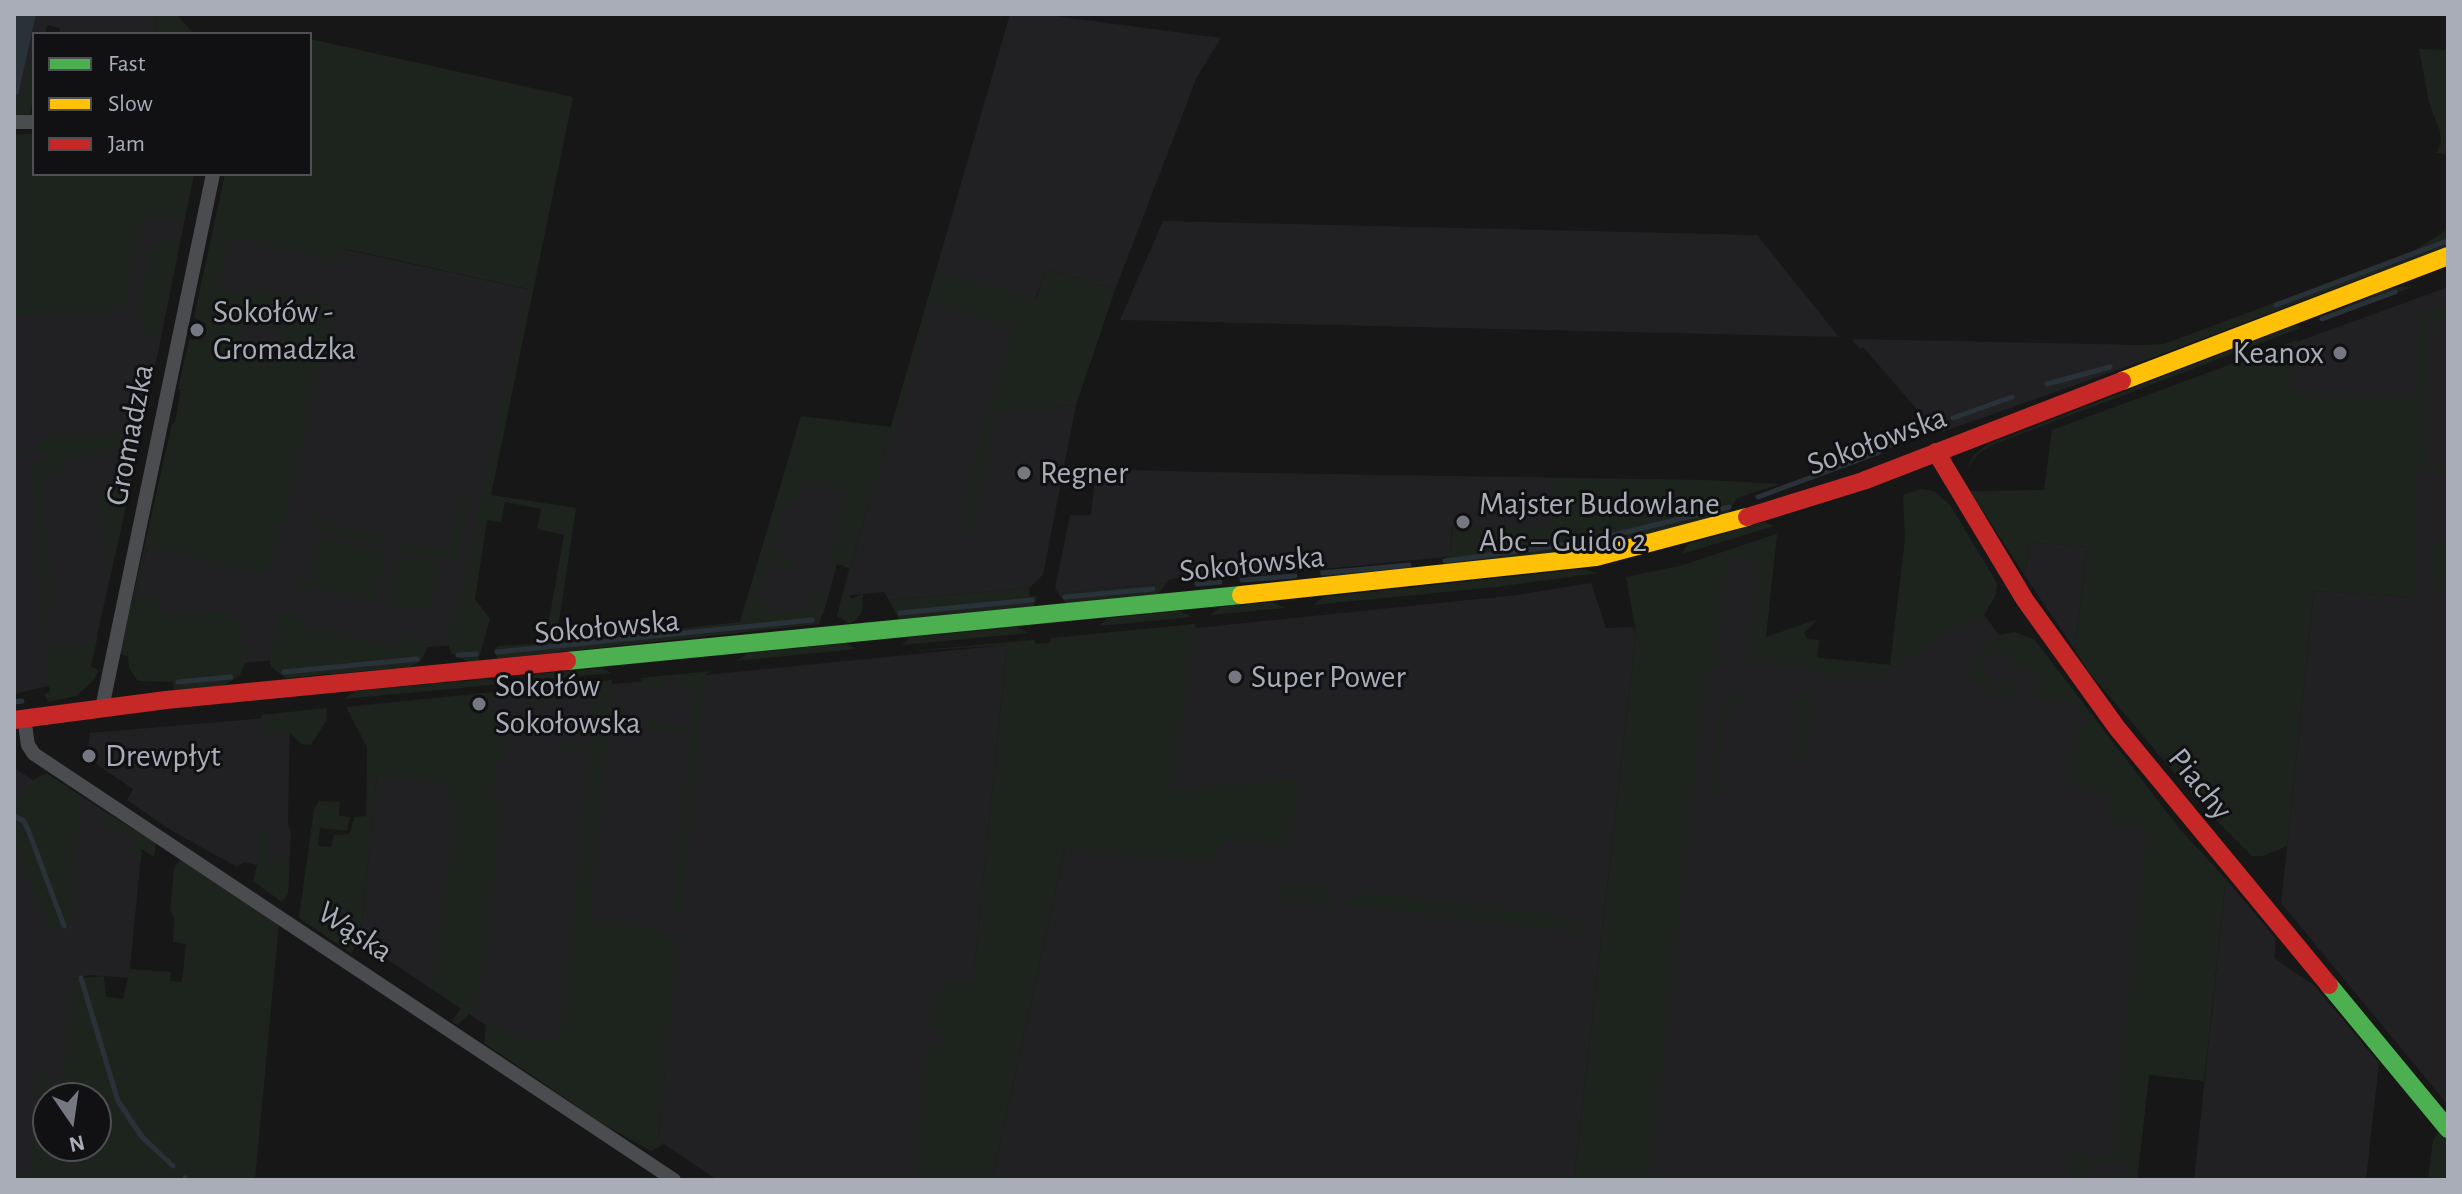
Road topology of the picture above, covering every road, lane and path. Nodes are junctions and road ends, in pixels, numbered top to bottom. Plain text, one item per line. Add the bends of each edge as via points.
1 (213, 176) edge
2 (2448, 256) edge
3 (1936, 452) junction
4 (102, 708) junction
5 (19, 719) edge
6 (2448, 1129) edge
7 (674, 1180) edge

1 - 4 street, Gromadzka
2 - 3 street, Sokołowska
3 - 4 street, Sokołowska via 1694,533 1557,563
3 - 6 street, Piachy via 2025,600 2117,728
4 - 5 street, Sokołowska
5 - 7 street, Wąska via 34,754

